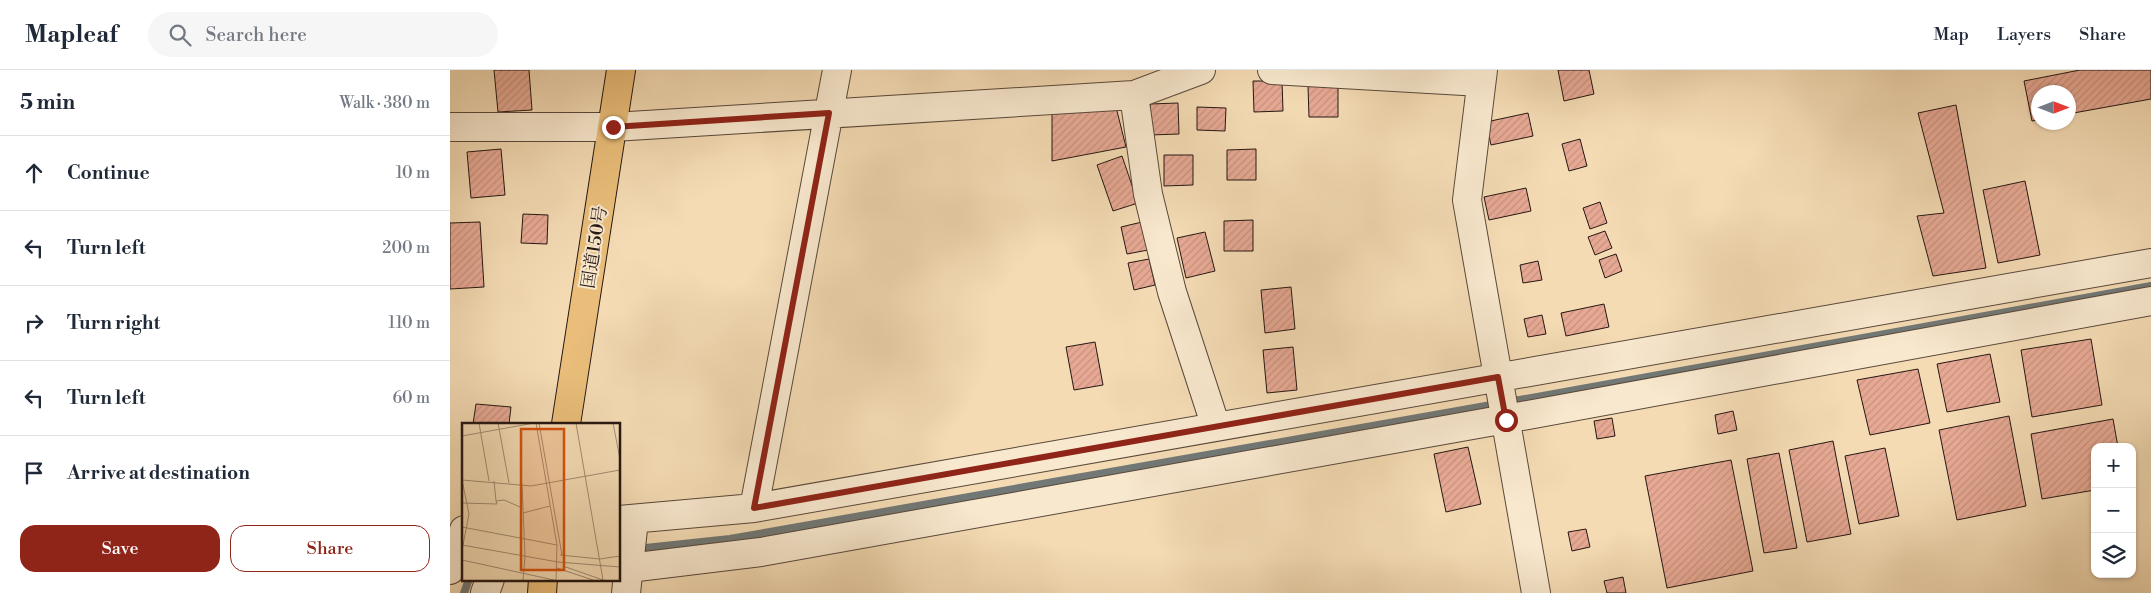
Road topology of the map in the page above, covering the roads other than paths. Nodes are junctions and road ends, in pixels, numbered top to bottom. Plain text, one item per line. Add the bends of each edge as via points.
1 (621, 70) edge
2 (837, 70) edge
3 (1201, 70) edge
4 (1272, 70) edge
5 (1482, 76) edge
6 (1134, 95) junction
7 (829, 113) junction
8 (450, 127) edge
9 (613, 127) junction
10 (2151, 264) edge
11 (2151, 301) edge
12 (1502, 400) junction
13 (566, 423) edge
14 (1216, 427) junction
15 (754, 508) junction
16 (626, 520) edge
17 (462, 536) edge
18 (450, 570) edge
19 (490, 580) edge
20 (543, 580) edge
21 (627, 581) edge
22 (485, 593) edge
23 (542, 593) edge
24 (1536, 593) edge

1 - 9 highway, 国道150号
2 - 7 street
3 - 6 street
4 - 5 street
5 - 12 street via 1467,200
6 - 7 street
6 - 14 street via 1148,194 1172,292
7 - 9 street
7 - 15 street
8 - 9 street
9 - 13 highway, 国道150号
10 - 12 street
11 - 12 street
12 - 14 street
12 - 21 street
12 - 24 street
14 - 15 street
15 - 16 street
16 - 21 street
17 - 18 street
19 - 22 street
20 - 23 highway

